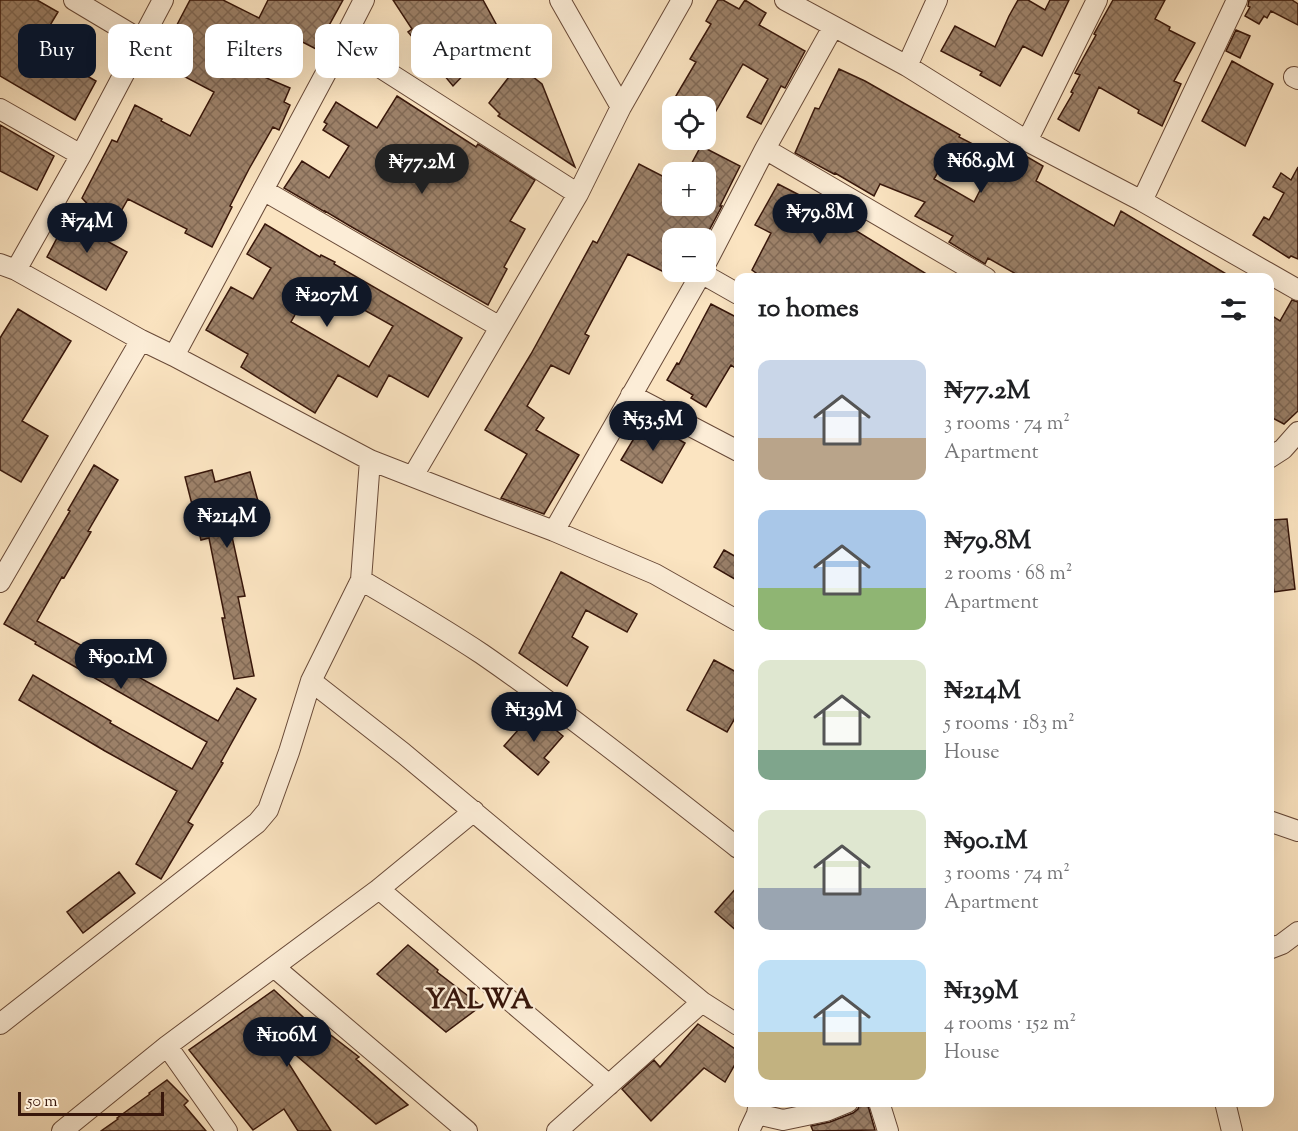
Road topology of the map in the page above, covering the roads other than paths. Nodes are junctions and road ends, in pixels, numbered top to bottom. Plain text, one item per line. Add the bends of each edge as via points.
1 (74, 0) edge
2 (163, 0) edge
3 (364, 0) edge
4 (560, 0) edge
5 (682, 0) edge
6 (786, 0) edge
7 (937, 0) edge
8 (1097, 0) edge
9 (1237, 0) edge
10 (115, 24) edge
11 (149, 24) edge
12 (352, 24) edge
13 (834, 27) junction
14 (907, 66) junction
15 (121, 78) edge
16 (323, 78) edge
17 (397, 78) edge
18 (621, 107) junction
19 (0, 109) edge
20 (1027, 141) junction
21 (765, 149) junction
22 (81, 156) junction
23 (263, 190) junction
24 (578, 194) junction
25 (1142, 201) junction
26 (716, 243) edge
27 (8, 267) edge
28 (977, 273) edge
29 (1268, 273) edge
30 (1274, 276) edge
31 (716, 279) edge
32 (695, 282) edge
33 (1298, 290) edge
34 (734, 291) edge
35 (500, 327) junction
36 (141, 340) junction
37 (174, 356) junction
38 (631, 395) junction
39 (1298, 432) edge
40 (734, 450) edge
41 (1274, 450) edge
42 (370, 460) junction
43 (412, 476) junction
44 (554, 531) junction
45 (361, 580) junction
46 (0, 582) edge
47 (734, 619) edge
48 (311, 681) junction
49 (474, 812) junction
50 (1274, 823) edge
51 (1298, 831) edge
52 (734, 845) edge
53 (379, 889) junction
54 (1298, 932) edge
55 (1274, 947) edge
56 (274, 967) junction
57 (702, 1002) junction
58 (734, 1022) edge
59 (0, 1024) edge
60 (167, 1046) junction
61 (609, 1085) junction
62 (836, 1107) edge
63 (881, 1107) edge
64 (1226, 1107) edge
65 (755, 1116) edge
66 (68, 1129) edge
67 (464, 1130) edge
68 (228, 1131) edge
69 (557, 1131) edge
70 (888, 1131) edge
71 (1232, 1131) edge

1 - 10 street
2 - 11 street
3 - 12 street
4 - 18 street
5 - 18 street
6 - 13 street
7 - 14 street
8 - 20 street
9 - 25 street
13 - 14 street
13 - 21 street
14 - 20 street
15 - 22 street
16 - 23 street
17 - 24 street
18 - 24 street
19 - 22 street
20 - 25 street
21 - 26 street
21 - 28 street
22 - 27 street
23 - 35 street
23 - 37 street
24 - 35 street
25 - 29 street
27 - 36 street
30 - 33 street
31 - 34 street
32 - 38 street
35 - 43 street
36 - 37 street
36 - 46 street
37 - 42 street
38 - 40 street
38 - 44 street
39 - 41 street
42 - 43 street
42 - 45 street
43 - 44 street
44 - 47 street via 655,574
45 - 48 street
45 - 52 street via 483,655 604,742
48 - 49 street
48 - 59 street via 268,810 257,823
49 - 53 street
49 - 57 street
50 - 51 street
53 - 56 street
53 - 61 street
54 - 55 street
56 - 60 street
56 - 67 street
57 - 58 street
57 - 61 street
60 - 66 street
60 - 68 street
61 - 69 street
62 - 65 street via 783,1120
63 - 70 street
64 - 71 street

